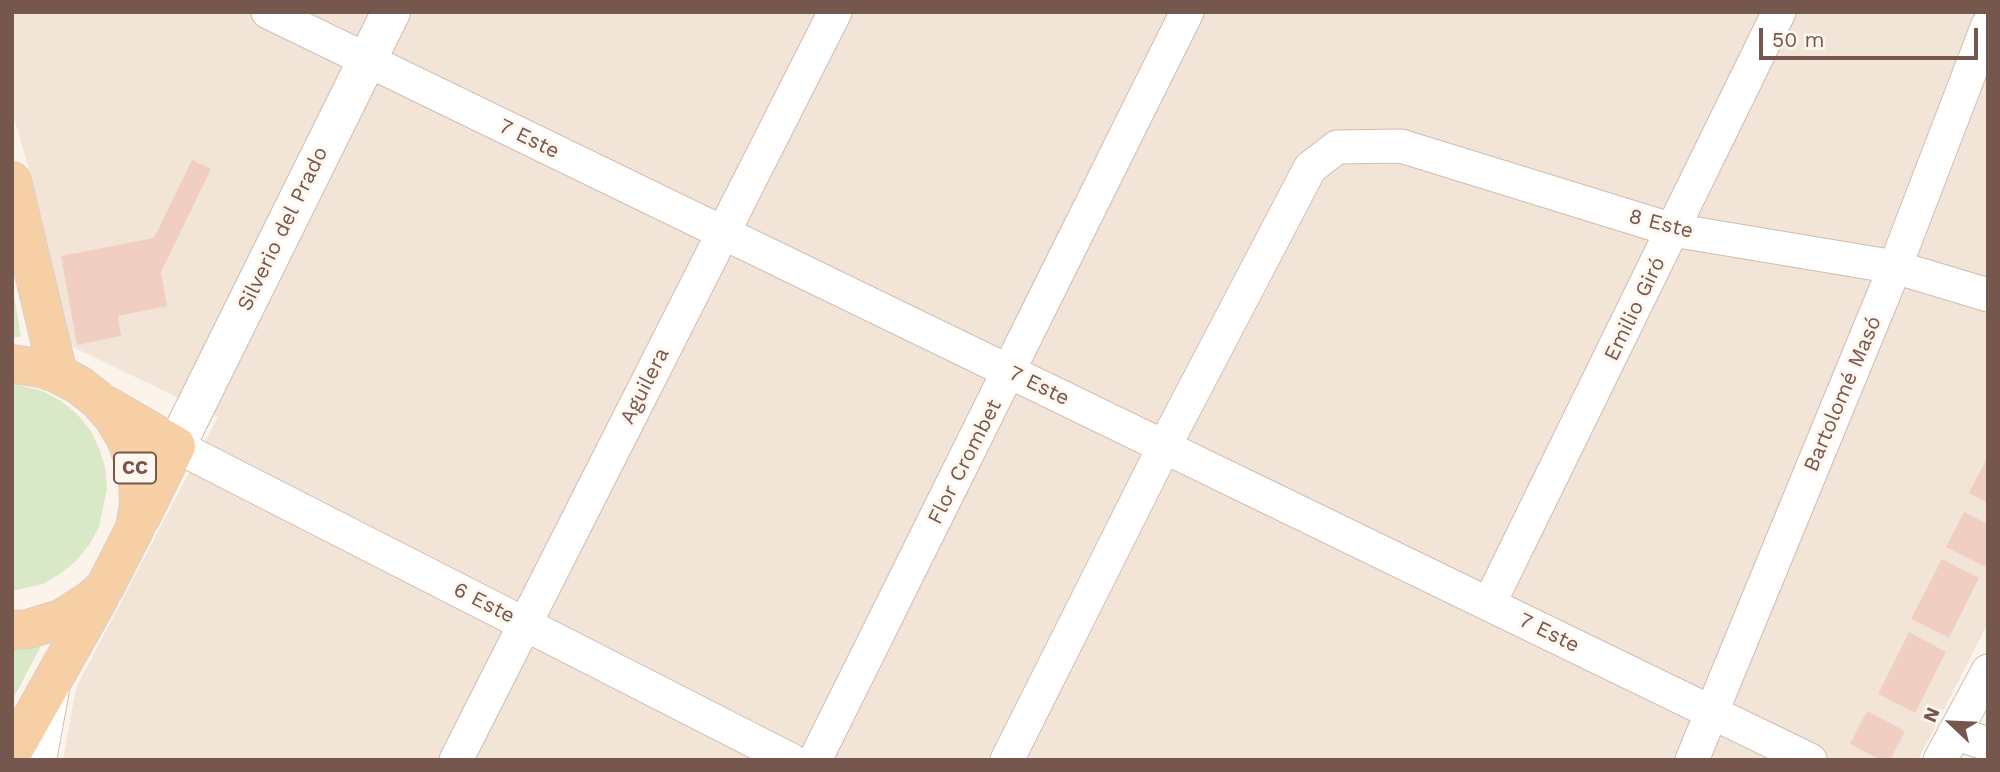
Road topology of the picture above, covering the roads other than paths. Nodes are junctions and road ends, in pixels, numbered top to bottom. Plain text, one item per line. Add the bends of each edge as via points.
1 (268, 12) edge
2 (391, 12) edge
3 (835, 12) edge
4 (1187, 12) edge
5 (1779, 12) edge
6 (1988, 25) edge
7 (367, 60) junction
8 (15, 206) edge
9 (1674, 230) junction
10 (723, 233) junction
11 (1895, 267) junction
12 (1988, 295) edge
13 (12, 364) edge
14 (1010, 372) junction
15 (58, 374) junction
16 (98, 400) junction
17 (176, 446) junction
18 (1164, 447) junction
19 (135, 528) junction
20 (105, 587) junction
21 (1489, 604) junction
22 (524, 624) junction
23 (12, 631) edge
24 (1988, 671) edge
25 (50, 685) junction
26 (1711, 712) junction
27 (1988, 744) edge
28 (1947, 746) edge
29 (12, 752) edge
30 (37, 760) edge
31 (456, 760) edge
32 (792, 760) edge
33 (816, 760) edge
34 (1007, 760) edge
35 (1692, 760) edge
36 (1810, 760) edge

1 - 7 street, 7 Este
2 - 7 street, Silverio del Prado
3 - 10 street, Aguilera
4 - 14 street, Flor Crombet
5 - 9 street, Emilio Giró
6 - 11 street, Bartolomé Masó
7 - 10 street, 7 Este
7 - 17 street, Silverio del Prado
8 - 15 main road
9 - 11 street, 8 Este
9 - 18 street, 8 Este via 1401,146 1337,147 1310,167
9 - 21 street, Emilio Giró
10 - 14 street, 7 Este
10 - 22 street, Aguilera
11 - 12 street, 8 Este
11 - 26 street, Bartolomé Masó
13 - 15 main road, CC
14 - 18 street, 7 Este
14 - 33 street, Flor Crombet
15 - 16 main road, CC
16 - 17 main road
16 - 19 main road, CC via 119,427 133,458 139,504
17 - 19 main road
17 - 22 street, 6 Este
18 - 21 street, 7 Este
18 - 34 street
19 - 20 main road, CC
20 - 23 main road, CC via 61,619
20 - 25 main road, CC
21 - 26 street, 7 Este
22 - 31 street, Aguilera
22 - 32 street, 6 Este
24 - 28 street
25 - 29 main road, CC
25 - 30 street
26 - 35 street, Bartolomé Masó
26 - 36 street, 7 Este
27 - 28 street

